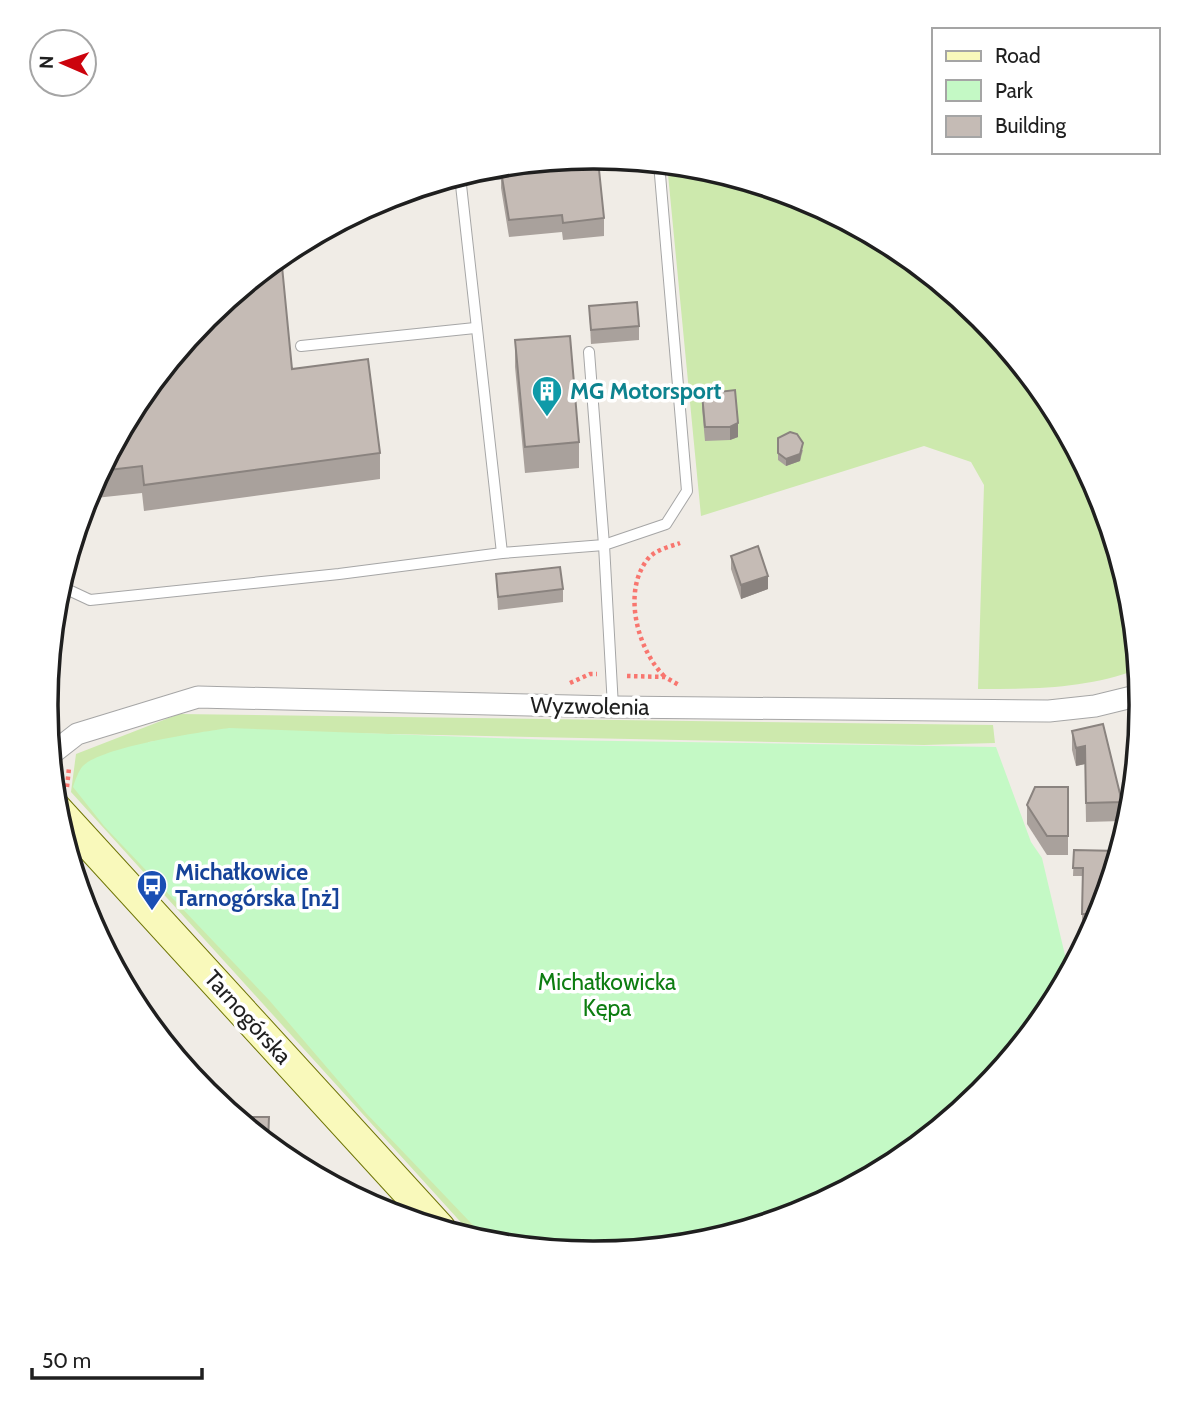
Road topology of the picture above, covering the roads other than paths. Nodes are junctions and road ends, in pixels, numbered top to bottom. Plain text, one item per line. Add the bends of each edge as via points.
1 (660, 174) edge
2 (461, 187) edge
3 (475, 328) junction
4 (301, 346) dead end
5 (589, 352) dead end
6 (604, 545) junction
7 (502, 553) junction
8 (70, 591) edge
9 (1129, 698) edge
10 (613, 707) junction
11 (60, 748) edge
12 (72, 825) edge
13 (427, 1214) edge

1 - 6 lane via 687,491 666,524
2 - 3 lane
3 - 4 lane
3 - 7 lane
5 - 6 lane
6 - 7 lane
6 - 10 lane
7 - 8 lane via 90,600
9 - 10 street, Wyzwolenia via 1049,711
10 - 11 street, Wyzwolenia via 198,697 77,734
12 - 13 street, Tarnogórska

